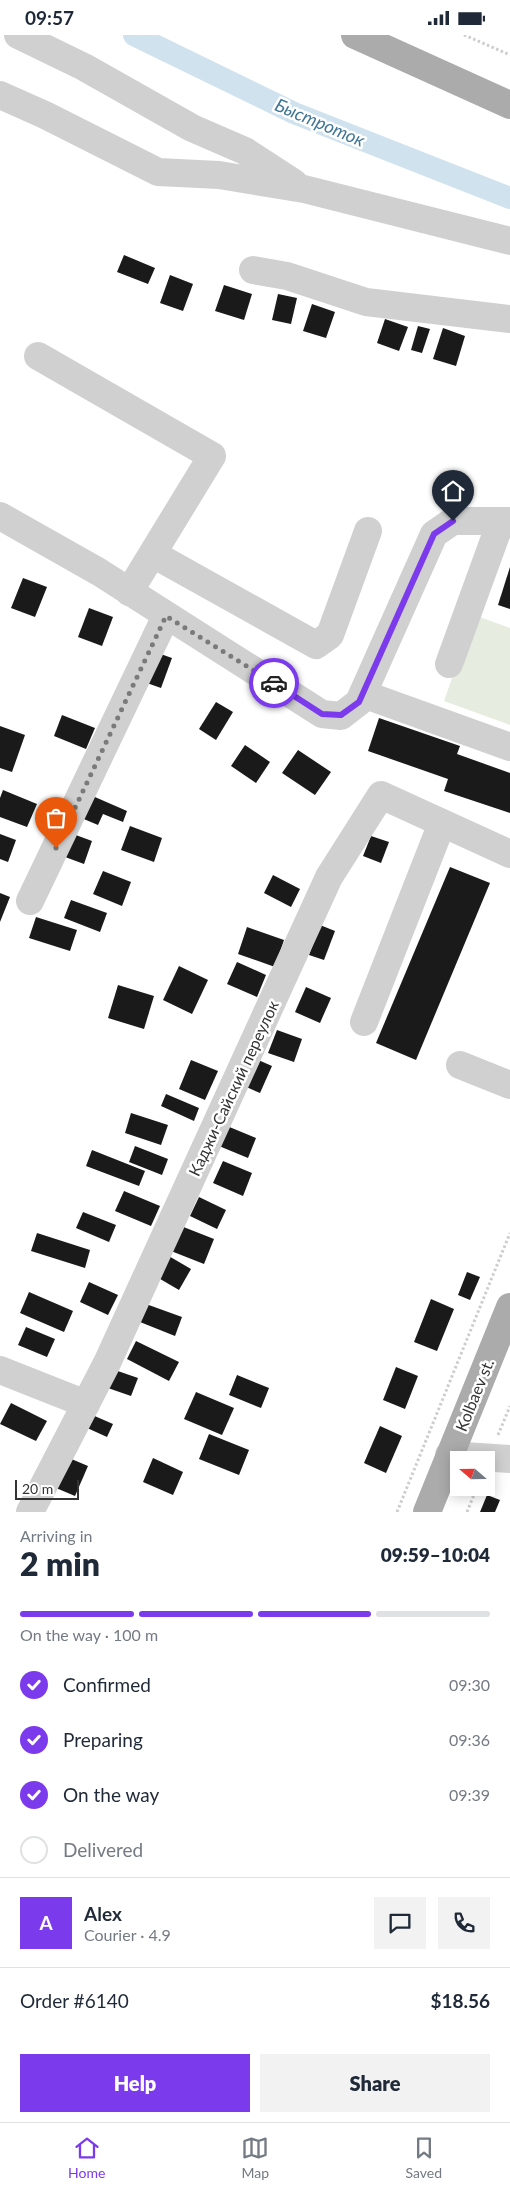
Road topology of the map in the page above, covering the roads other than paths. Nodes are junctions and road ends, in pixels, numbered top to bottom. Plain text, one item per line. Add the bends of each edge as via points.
1 (18, 35) edge
2 (355, 35) edge
3 (0, 95) edge
4 (510, 105) edge
5 (304, 189) junction
6 (510, 241) edge
7 (254, 270) dead end
8 (510, 319) edge
9 (38, 356) dead end
10 (0, 516) edge
11 (506, 521) edge
12 (368, 531) dead end
13 (153, 554) junction
14 (129, 592) junction
15 (166, 616) junction
16 (449, 664) dead end
17 (363, 694) junction
18 (510, 747) edge
19 (442, 823) junction
20 (510, 854) edge
21 (30, 901) dead end
22 (364, 1023) dead end
23 (460, 1065) dead end
24 (510, 1085) edge
25 (510, 1307) edge
26 (0, 1370) edge
27 (86, 1404) junction
28 (449, 1455) junction
29 (510, 1459) edge
30 (30, 1512) edge
31 (426, 1512) edge

1 - 5 street via 84,67 192,128 245,151
2 - 4 main road
3 - 5 street via 158,172 220,175
5 - 6 street
7 - 8 street via 287,276 366,302
9 - 13 street via 212,456
10 - 14 street
11 - 16 street
11 - 17 street via 453,521 434,534
12 - 13 street via 330,635 316,645
13 - 14 street
14 - 15 street
15 - 17 street via 322,714 341,715 359,702
15 - 21 street
17 - 18 street
19 - 20 street, Каджи-Сайский переулок
19 - 22 street
19 - 27 street, Каджи-Сайский переулок via 381,795 329,877
23 - 24 street
25 - 28 main road, Kolbaev st.
26 - 27 street
27 - 30 street, Каджи-Сайский переулок
28 - 29 street
28 - 31 main road, Kolbaev st.

